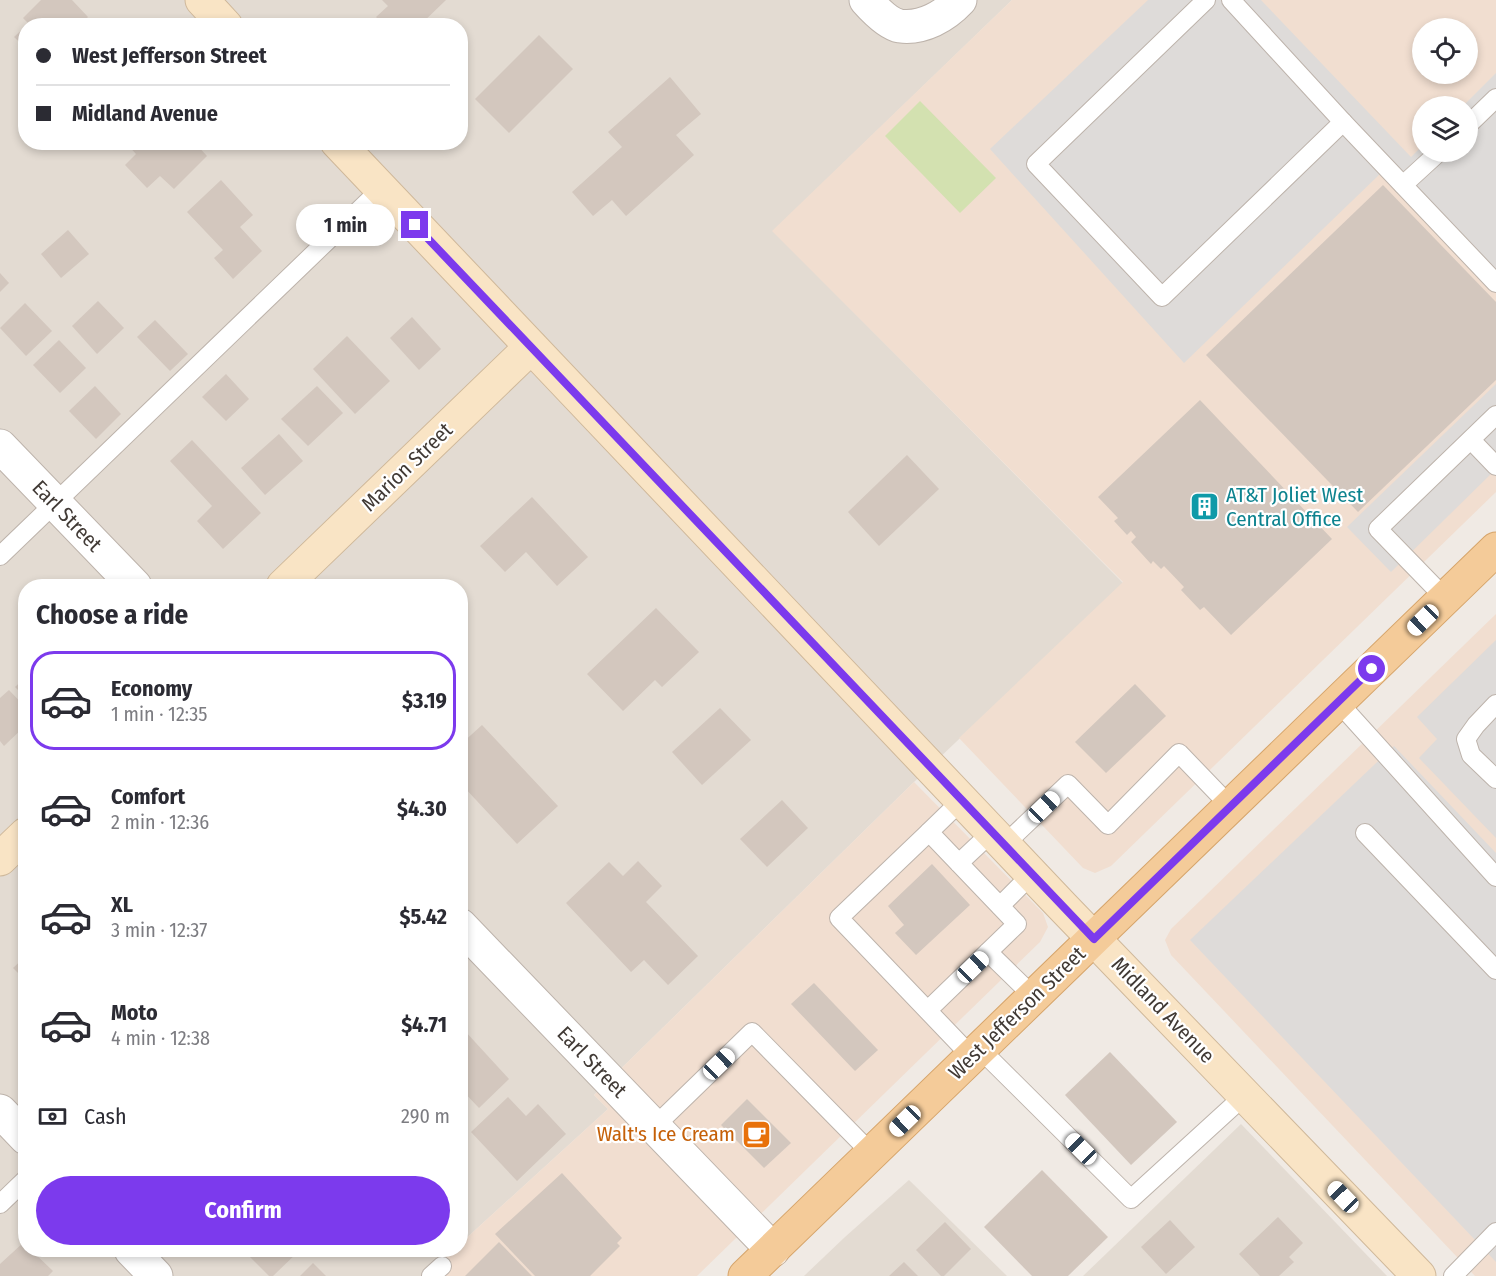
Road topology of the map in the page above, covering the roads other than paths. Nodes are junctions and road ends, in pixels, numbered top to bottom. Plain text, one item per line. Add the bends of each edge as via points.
1 (202, 0) edge
2 (866, 0) edge
3 (960, 0) edge
4 (1206, 0) edge
5 (1231, 0) edge
6 (219, 18) edge
7 (1496, 98) edge
8 (1478, 115) edge
9 (1343, 122) junction
10 (344, 150) edge
11 (1428, 162) edge
12 (1403, 184) junction
13 (381, 189) junction
14 (1496, 283) edge
15 (531, 347) junction
16 (1496, 416) edge
17 (1471, 440) junction
18 (0, 446) edge
19 (1496, 466) edge
20 (55, 503) junction
21 (1496, 549) edge
22 (0, 556) edge
23 (128, 579) edge
24 (290, 579) edge
25 (1445, 598) junction
26 (1338, 702) junction
27 (1496, 704) edge
28 (1496, 778) edge
29 (962, 800) junction
30 (1231, 807) junction
31 (929, 832) junction
32 (1365, 833) dead end
33 (998, 838) junction
34 (18, 842) edge
35 (0, 859) edge
36 (959, 863) junction
37 (1032, 874) junction
38 (1496, 877) edge
39 (1000, 906) junction
40 (468, 933) edge
41 (1094, 939) junction
42 (988, 952) junction
43 (1496, 970) edge
44 (1034, 997) junction
45 (928, 1010) junction
46 (976, 1053) junction
47 (1245, 1095) junction
48 (0, 1111) edge
49 (654, 1127) junction
50 (18, 1130) edge
51 (872, 1154) junction
52 (18, 1187) edge
53 (0, 1204) edge
54 (1496, 1233) edge
55 (773, 1250) junction
56 (138, 1257) edge
57 (1409, 1272) edge
58 (156, 1276) edge
59 (746, 1276) edge
60 (1453, 1276) edge

1 - 6 street
2 - 3 street via 899,26 924,25
4 - 9 lane via 1036,164 1162,297
5 - 9 lane
7 - 8 lane
9 - 12 lane
10 - 13 street, Midland Avenue
11 - 12 lane
12 - 14 lane
13 - 15 street, Midland Avenue
13 - 20 lane
15 - 24 street, Marion Street
15 - 29 street, Midland Avenue
16 - 17 lane
17 - 19 lane
17 - 25 lane via 1378,529
18 - 20 street, Earl Street
20 - 22 lane
20 - 23 street, Earl Street
21 - 25 main road, West Jefferson Street
25 - 26 main road, West Jefferson Street
26 - 30 main road, West Jefferson Street
26 - 38 lane
27 - 28 lane via 1466,739 1471,755
29 - 31 lane
29 - 33 street, Midland Avenue
30 - 33 lane via 1179,753 1108,825 1068,784
30 - 41 main road, West Jefferson Street
31 - 36 lane
31 - 45 lane via 840,918
32 - 43 lane
33 - 36 lane
33 - 37 street, Midland Avenue
34 - 35 street
36 - 39 lane
37 - 39 lane
37 - 41 street, Midland Avenue
39 - 42 lane via 1017,924
40 - 49 street, Earl Street
41 - 44 main road, West Jefferson Street
41 - 47 street, Midland Avenue
42 - 44 lane
42 - 45 lane
44 - 46 main road, West Jefferson Street
45 - 46 lane
46 - 47 lane via 1131,1199
46 - 51 main road, West Jefferson Street
47 - 57 street, Midland Avenue
48 - 50 street
49 - 51 lane via 752,1032
49 - 55 street, Earl Street
51 - 55 main road, West Jefferson Street
52 - 53 lane
54 - 60 lane
55 - 59 main road, West Jefferson Street
56 - 58 street

